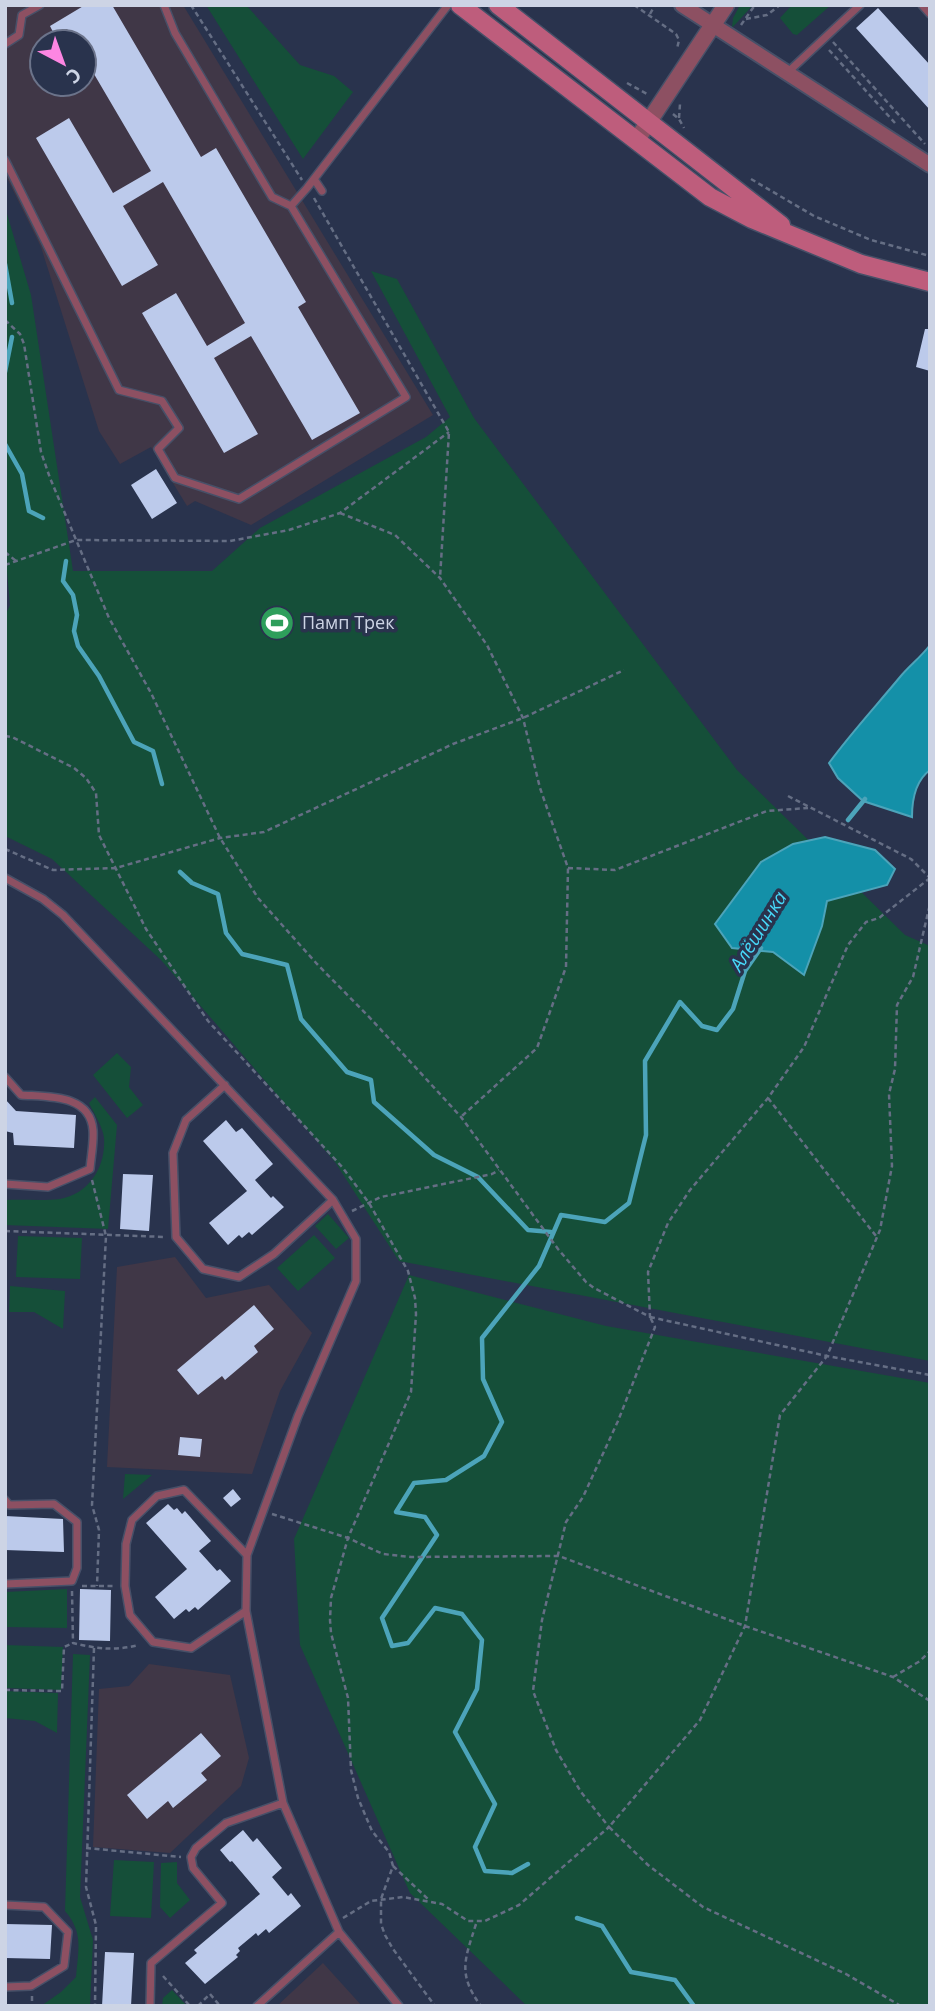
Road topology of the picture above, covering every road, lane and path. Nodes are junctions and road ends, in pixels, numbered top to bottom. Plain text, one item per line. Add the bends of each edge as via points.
1 (40, 5) edge
2 (164, 5) edge
3 (191, 5) edge
4 (448, 5) edge
5 (460, 5) edge
6 (498, 5) edge
7 (634, 5) edge
8 (655, 5) edge
9 (682, 5) edge
10 (726, 5) edge
11 (755, 5) edge
12 (780, 5) edge
13 (860, 5) edge
14 (922, 5) edge
15 (930, 14) edge
16 (649, 15) junction
17 (713, 25) junction
18 (676, 33) junction
19 (827, 35) junction
20 (688, 41) dead end
21 (821, 41) junction
22 (5, 44) edge
23 (676, 52) dead end
24 (851, 61) junction
25 (844, 68) junction
26 (787, 73) junction
27 (621, 78) dead end
28 (867, 79) junction
29 (860, 85) junction
30 (652, 89) dead end
31 (645, 92) junction
32 (883, 97) junction
33 (877, 103) junction
34 (660, 105) junction
35 (899, 115) junction
36 (893, 121) junction
37 (649, 122) junction
38 (902, 131) dead end
39 (692, 134) dead end
40 (636, 141) junction
41 (930, 149) edge
42 (5, 160) edge
43 (930, 165) edge
44 (314, 179) junction
45 (750, 179) dead end
46 (302, 181) dead end
47 (322, 191) dead end
48 (291, 206) junction
49 (792, 234) junction
50 (930, 256) edge
51 (930, 282) edge
52 (5, 320) edge
53 (449, 432) dead end
54 (340, 513) junction
55 (76, 540) junction
56 (5, 552) edge
57 (16, 561) junction
58 (5, 565) edge
59 (624, 670) dead end
60 (523, 719) junction
61 (5, 736) edge
62 (788, 796) dead end
63 (808, 808) junction
64 (220, 838) junction
65 (5, 849) edge
66 (116, 868) junction
67 (568, 868) junction
68 (5, 878) edge
69 (930, 878) edge
70 (930, 904) edge
71 (5, 1077) edge
72 (225, 1085) junction
73 (768, 1098) junction
74 (461, 1117) junction
75 (90, 1169) junction
76 (499, 1170) junction
77 (5, 1184) edge
78 (333, 1200) junction
79 (369, 1203) junction
80 (343, 1216) junction
81 (5, 1231) edge
82 (106, 1236) junction
83 (176, 1237) junction
84 (877, 1237) junction
85 (650, 1317) junction
86 (827, 1356) junction
87 (930, 1375) edge
88 (5, 1500) edge
89 (263, 1512) junction
90 (348, 1538) junction
91 (247, 1555) junction
92 (559, 1556) junction
93 (72, 1581) junction
94 (5, 1584) edge
95 (97, 1586) junction
96 (109, 1586) dead end
97 (246, 1611) junction
98 (745, 1626) junction
99 (153, 1642) junction
100 (73, 1643) junction
101 (94, 1648) junction
102 (930, 1651) edge
103 (893, 1678) junction
104 (5, 1690) edge
105 (930, 1701) edge
106 (283, 1803) junction
107 (609, 1827) junction
108 (86, 1849) junction
109 (191, 1857) junction
110 (393, 1866) junction
111 (381, 1899) junction
112 (429, 1901) junction
113 (5, 1905) edge
114 (335, 1923) junction
115 (477, 1923) junction
116 (340, 1932) junction
117 (151, 1964) junction
118 (5, 1987) edge
119 (95, 2006) edge
120 (150, 2006) edge
121 (190, 2006) edge
122 (198, 2006) edge
123 (220, 2006) edge
124 (257, 2006) edge
125 (399, 2006) edge
126 (435, 2006) edge
127 (481, 2006) edge
128 (901, 2006) edge

1 - 22 lane via 22,15 19,36
2 - 48 lane via 175,33 272,197
3 - 46 path
4 - 44 lane
5 - 40 main road
6 - 37 main road
7 - 16 path
8 - 16 path
9 - 17 street
10 - 17 street
11 - 12 path via 746,19 767,15
13 - 19 lane
14 - 15 lane
16 - 18 path
17 - 26 street
17 - 34 street
18 - 20 path
18 - 23 path
19 - 21 lane
19 - 24 path
21 - 25 path
21 - 26 lane
24 - 25 path
24 - 28 path
25 - 29 path
26 - 43 street
27 - 31 path
28 - 29 path
28 - 32 path
29 - 33 path
30 - 31 path
31 - 34 path
32 - 33 path
32 - 35 path
33 - 36 path
34 - 37 street
34 - 39 path
35 - 36 path
35 - 41 path
36 - 38 path
37 - 40 street
37 - 49 main road
40 - 49 main road via 710,197
42 - 48 lane via 119,390 162,401 179,428 158,449 175,478 240,499 406,397
44 - 47 lane
44 - 48 lane
45 - 50 path via 814,216 871,240
49 - 51 main road via 862,264
52 - 55 path via 24,344 41,452
53 - 54 path
54 - 55 path via 289,530 230,541
54 - 60 path via 395,535 440,578 487,645
55 - 57 path
55 - 64 path via 109,618 151,693
56 - 57 path
57 - 58 path
59 - 60 path
60 - 64 path via 453,744 264,832
60 - 67 path via 540,788
61 - 66 path via 86,778 96,793 99,835
62 - 63 path
63 - 67 path via 767,811 615,870
63 - 69 path via 911,859
64 - 66 path
64 - 74 path via 258,898
65 - 66 path via 53,870
66 - 79 path via 146,929 208,1021
67 - 74 path via 566,967 537,1048
68 - 72 lane via 63,915
69 - 73 path via 879,918 866,922 848,945 804,1047
70 - 84 path via 914,977 897,1005 895,1069 888,1094 892,1166
71 - 75 lane via 21,1095 65,1098 82,1107 93,1128
72 - 78 lane
72 - 83 lane via 187,1120 173,1153
73 - 84 path
73 - 85 path via 668,1223 648,1272
74 - 76 path
75 - 77 lane via 48,1187
75 - 82 path
76 - 79 path via 381,1196
76 - 85 path via 586,1282
78 - 80 lane
78 - 83 lane via 274,1254 239,1277 203,1269
79 - 80 path
79 - 90 path via 408,1271 415,1298 414,1355 411,1392
80 - 89 lane via 356,1239 356,1280
81 - 82 path
82 - 83 path
82 - 95 path via 92,1505 99,1530
84 - 86 path
85 - 86 path
85 - 92 path via 655,1327 618,1421 583,1497 566,1522
86 - 87 path
86 - 98 path via 780,1415
88 - 93 lane via 9,1505 54,1504 77,1522 77,1568
89 - 90 path
89 - 91 lane
90 - 92 path via 383,1554 411,1557
90 - 110 path via 331,1598 331,1633 348,1698 351,1770 358,1798
91 - 97 lane
91 - 99 lane via 184,1490 157,1496 132,1520 126,1544 130,1615
92 - 98 path
92 - 107 path via 542,1620 533,1691 556,1750
93 - 94 lane
93 - 95 path
93 - 100 path
95 - 96 path
97 - 99 lane via 191,1648
97 - 106 lane
98 - 103 path
98 - 107 path via 700,1720
99 - 101 path via 116,1650
100 - 101 path
100 - 104 path via 64,1647 62,1691
101 - 108 path
102 - 103 path
103 - 105 path
106 - 109 lane via 226,1823
106 - 114 lane
107 - 115 path via 519,1905
107 - 128 path via 648,1865 703,1907 846,1974
108 - 109 path
108 - 119 path via 86,1887 97,1942
109 - 117 lane via 193,1868 222,1903
110 - 111 path
110 - 112 path
111 - 112 path
111 - 114 path
111 - 126 path via 385,1936
112 - 115 path
113 - 118 lane via 44,1907 68,1932 64,1966 31,1986
114 - 116 lane
115 - 127 path via 464,1975
116 - 124 lane
116 - 125 lane
117 - 120 lane
117 - 121 path
122 - 123 path via 210,1994

